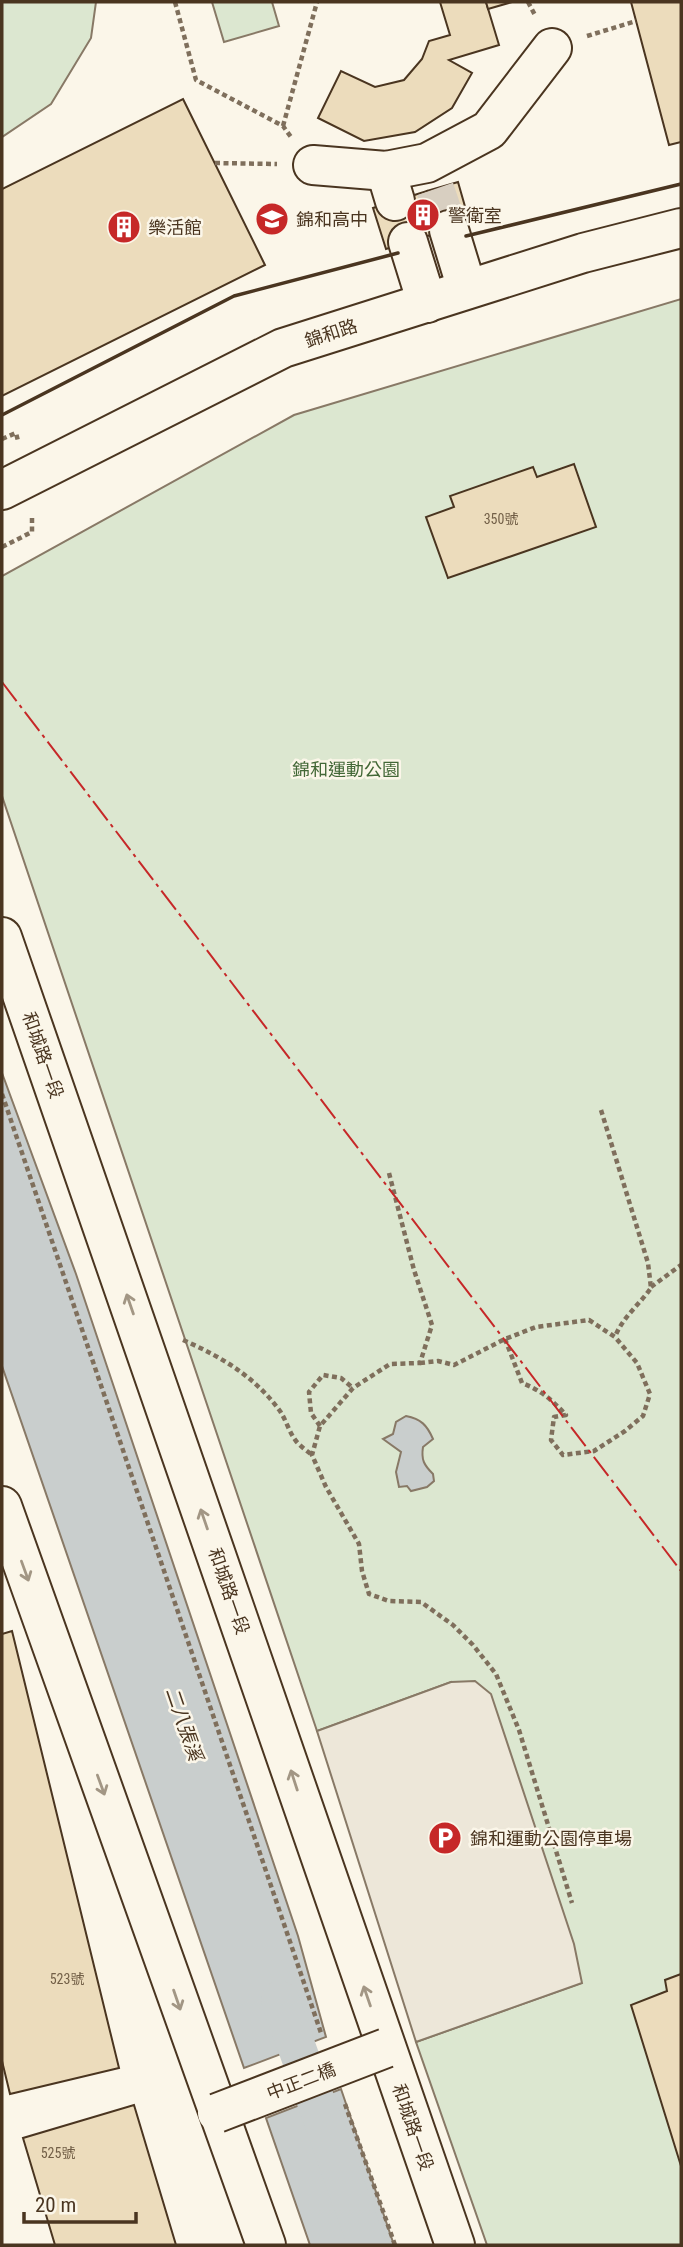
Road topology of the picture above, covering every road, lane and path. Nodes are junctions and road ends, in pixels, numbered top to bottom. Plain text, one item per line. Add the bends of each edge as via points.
1 (175, 2) edge
2 (317, 2) edge
3 (636, 21) dead end
4 (552, 47) joint
5 (283, 126) junction
6 (215, 163) dead end
7 (313, 165) junction
8 (681, 228) edge
9 (449, 230) tunnel mouth
10 (408, 242) tunnel mouth
11 (467, 289) junction
12 (426, 303) junction
13 (2, 489) edge
14 (2, 937) edge
15 (2, 1094) edge
16 (601, 1110) dead end
17 (388, 1173) dead end
18 (681, 1265) edge
19 (651, 1288) junction
20 (135, 1320) junction
21 (615, 1338) junction
22 (505, 1339) junction
23 (420, 1363) junction
24 (353, 1388) junction
25 (320, 1426) junction
26 (312, 1455) junction
27 (2, 1506) edge
28 (572, 1903) dead end
29 (322, 2037) dead end
30 (386, 2048) junction
31 (345, 2103) dead end
32 (217, 2113) junction
33 (266, 2245) edge
34 (395, 2245) edge
35 (455, 2245) edge

1 - 5 path via 196,80
2 - 5 path
3 - 4 path
4 - 7 street via 489,130 431,176 391,186
5 - 7 path
6 - 7 path
8 - 11 street, 錦和路
9 - 11 street
10 - 12 street
11 - 12 street, 錦和路
12 - 13 street, 錦和路 via 284,348
20 -> 14 street, 和城路一段
15 - 29 path
16 - 19 path via 648,1263
17 - 23 path via 432,1325
18 - 19 path
19 - 21 path via 620,1324
20 - 26 path via 215,1354 247,1376 264,1391 296,1441
30 -> 20 street, 和城路一段
21 - 22 path via 589,1320 536,1327
21 - 22 path via 637,1363 650,1394 643,1416 594,1451 563,1455 551,1440 554,1417 566,1415 536,1388 522,1383
22 - 23 path via 454,1365
23 - 24 path via 390,1364
24 - 25 path
24 - 25 path via 341,1378 323,1375 309,1392 311,1413
25 - 26 path
26 - 28 path via 359,1544 369,1594 389,1601 421,1602 453,1625 496,1674 519,1730
27 -> 32 street
30 - 32 street, 中正二橋, bridge
30 - 35 street, 和城路一段
31 - 34 path
32 - 33 street

